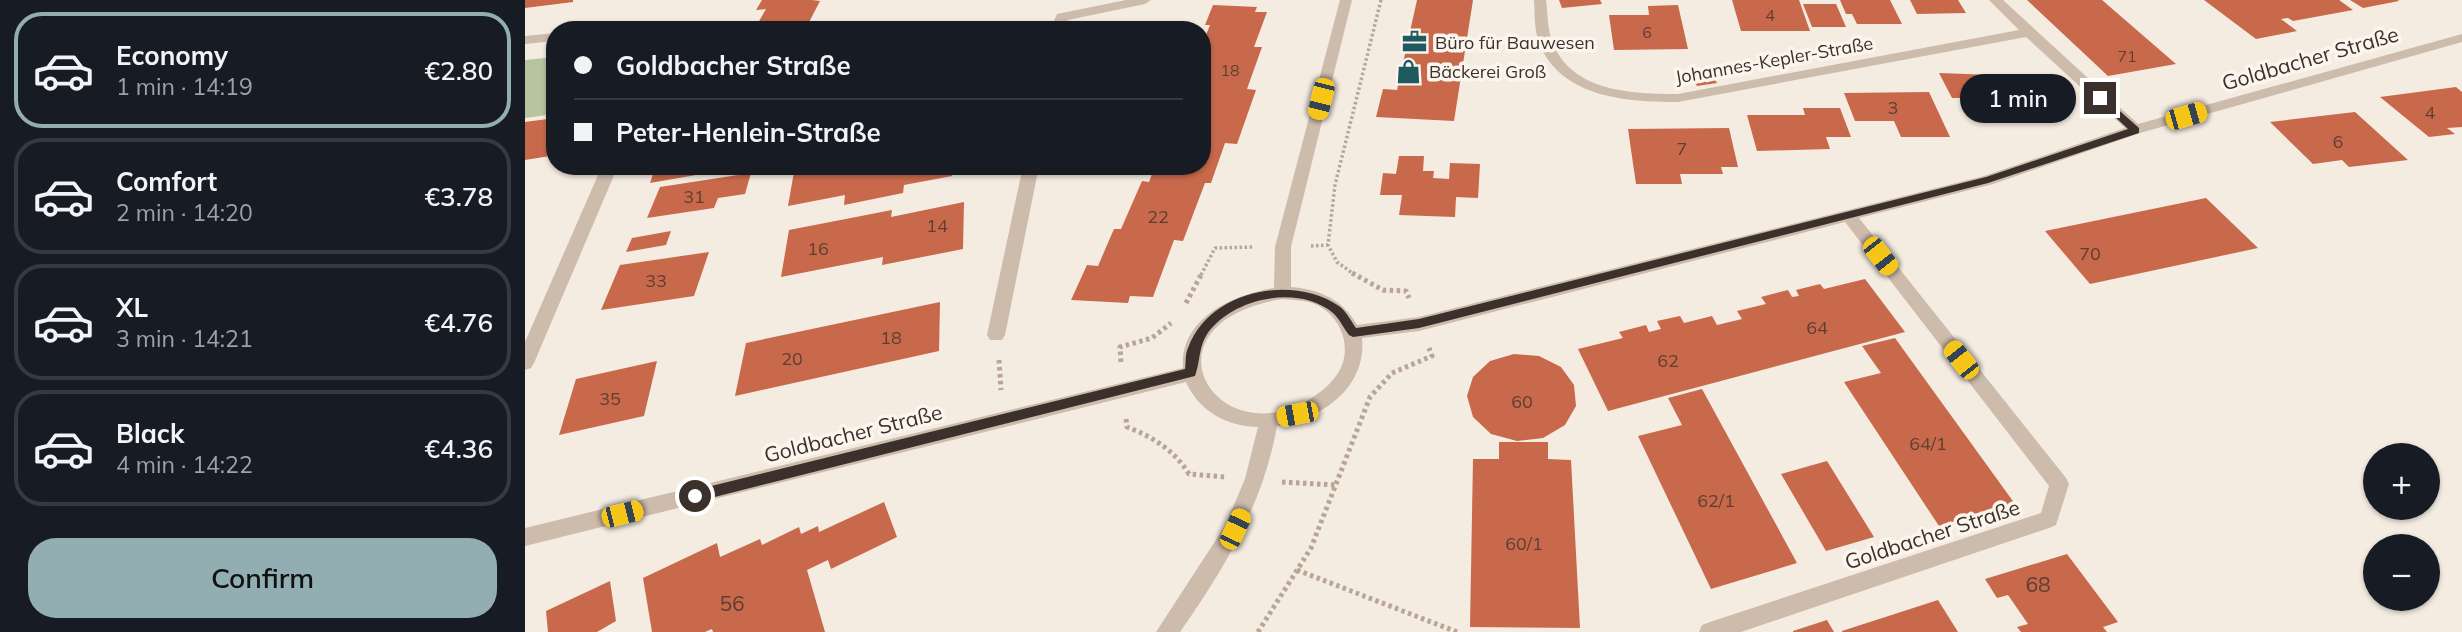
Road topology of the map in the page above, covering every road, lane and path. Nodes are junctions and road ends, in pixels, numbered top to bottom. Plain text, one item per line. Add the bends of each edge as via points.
1 (1145, 0) edge
2 (1346, 0) edge
3 (1381, 0) edge
4 (1540, 0) edge
5 (1995, 0) edge
6 (1060, 21) edge
7 (2029, 32) junction
8 (546, 38) edge
9 (2462, 38) edge
10 (525, 40) edge
11 (2135, 130) junction
12 (606, 175) edge
13 (1029, 175) edge
14 (1848, 215) junction
15 (1282, 293) junction
16 (1419, 324) junction
17 (1353, 332) junction
18 (996, 335) joint
19 (525, 363) edge
20 (1191, 373) junction
21 (1004, 419) junction
22 (1269, 420) junction
23 (525, 537) edge
24 (1297, 570) junction
25 (1167, 632) edge
26 (1258, 632) edge
27 (1457, 632) edge
28 (1710, 632) edge

1 - 6 street via 1062,17
2 - 15 street via 1283,247
3 - 16 path via 1335,185 1328,245 1337,262 1351,273 1383,290 1406,292
4 - 7 street, Johannes-Kepler-Straße via 1545,43 1557,65 1606,92 1654,99
5 - 7 street
7 - 11 street
8 - 10 street
9 - 11 street, Goldbacher Straße
11 - 14 street, Goldbacher Straße via 1988,180
12 - 19 street
13 - 18 street
14 - 16 street, Goldbacher Straße
14 - 28 street, Goldbacher Straße via 2059,484 2049,519
15 - 17 street via 1313,297 1338,311
15 - 20 street via 1227,309 1206,327 1193,349
16 - 17 street, Goldbacher Straße
16 - 24 path via 1432,356 1392,373 1370,397 1311,548
17 - 22 street via 1355,355 1346,379 1325,400 1297,414
18 - 21 path
20 - 21 street, Goldbacher Straße
20 - 22 street via 1199,392 1215,407 1237,417
21 - 23 street, Goldbacher Straße
22 - 25 street via 1257,480 1235,529
24 - 26 path
24 - 27 path

